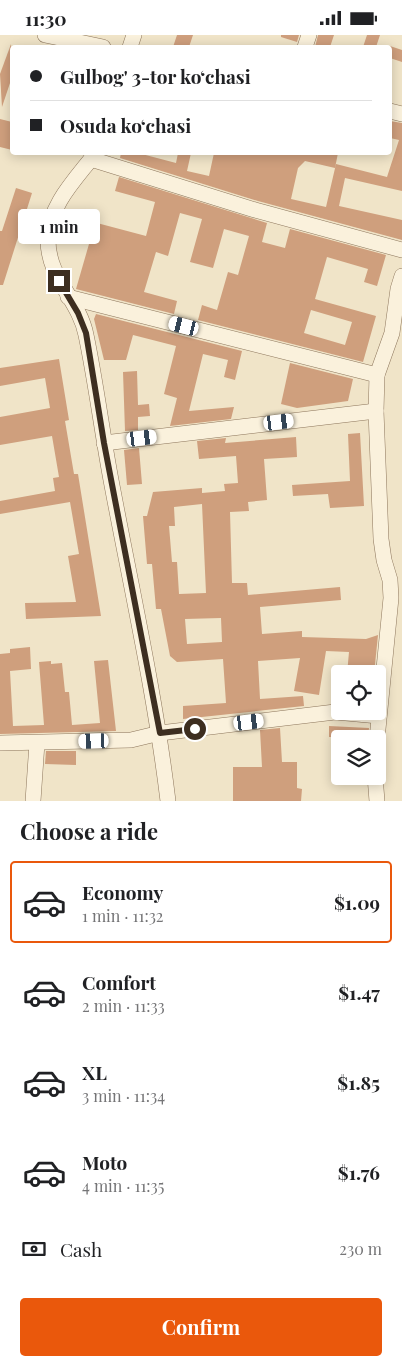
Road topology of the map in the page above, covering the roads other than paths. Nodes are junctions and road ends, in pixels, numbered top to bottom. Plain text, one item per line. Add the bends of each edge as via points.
1 (45, 35) edge
2 (93, 45) edge
3 (92, 156) edge
4 (402, 250) edge
5 (402, 276) edge
6 (68, 297) junction
7 (378, 375) junction
8 (376, 411) junction
9 (104, 443) junction
10 (384, 665) edge
11 (331, 712) edge
12 (160, 733) junction
13 (0, 743) edge
14 (37, 743) junction
15 (376, 785) edge
16 (33, 801) edge
17 (168, 801) edge
18 (377, 801) edge

1 - 2 street
3 - 4 street via 255,210
3 - 6 street via 61,197 51,219 48,236 51,264
5 - 7 street via 392,333
6 - 7 street
6 - 9 street via 86,333
7 - 8 street
8 - 9 street
8 - 10 street via 381,539 391,598
9 - 12 street
11 - 12 street
12 - 14 street via 131,740
12 - 17 street
13 - 14 street
14 - 16 street
15 - 18 street

